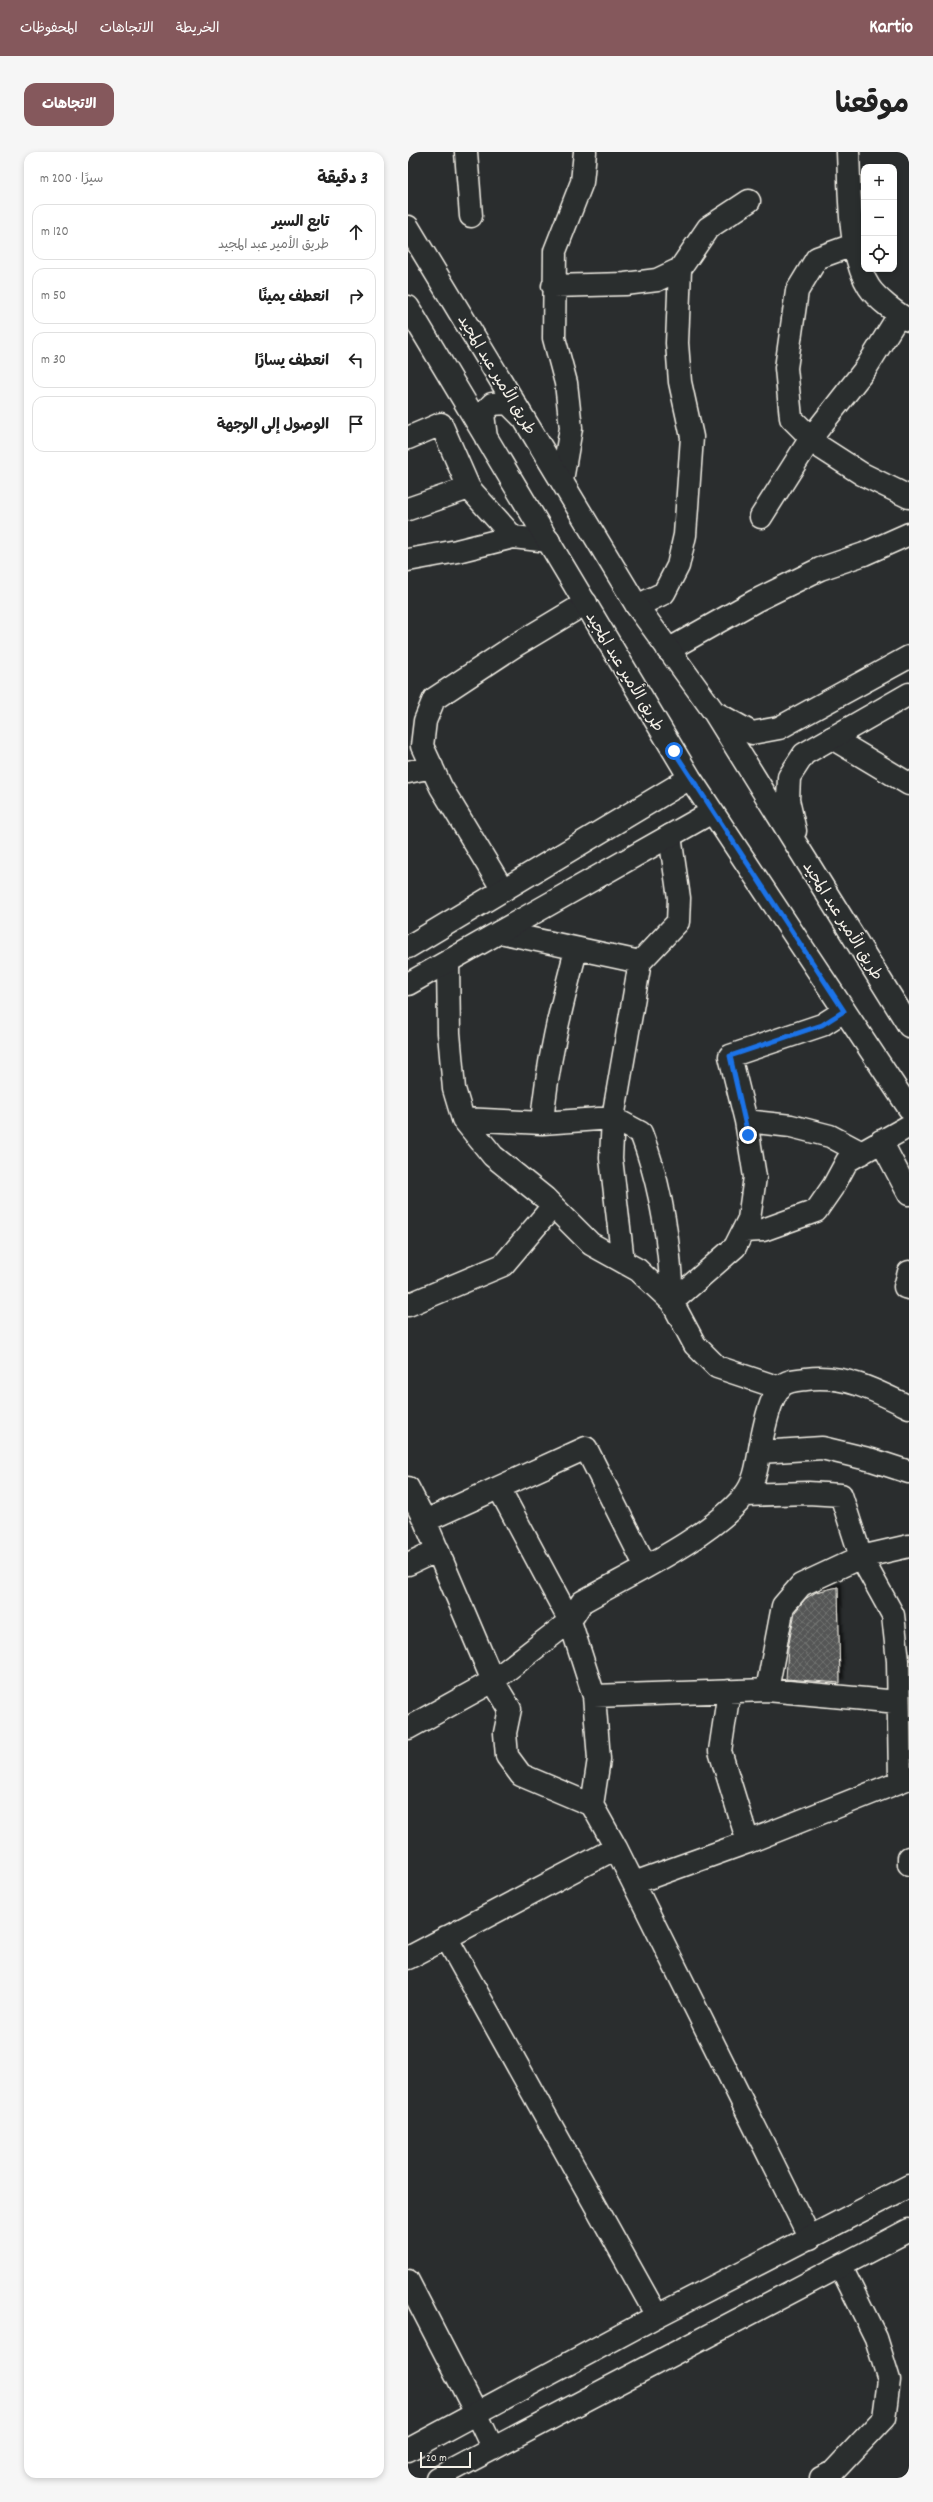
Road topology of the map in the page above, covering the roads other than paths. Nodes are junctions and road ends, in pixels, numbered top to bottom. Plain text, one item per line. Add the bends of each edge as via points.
1 (466, 152) edge
2 (585, 152) edge
3 (848, 152) edge
4 (749, 201) dead end
5 (471, 216) dead end
6 (408, 227) edge
7 (853, 245) junction
8 (680, 269) junction
9 (553, 286) junction
10 (408, 307) edge
11 (904, 318) edge
12 (527, 422) junction
13 (408, 438) edge
14 (811, 438) junction
15 (487, 441) junction
16 (562, 480) junction
17 (469, 488) junction
18 (909, 497) edge
19 (408, 509) edge
20 (761, 517) dead end
21 (909, 534) edge
22 (513, 537) junction
23 (549, 541) junction
24 (408, 560) edge
25 (586, 604) junction
26 (637, 606) junction
27 (668, 650) junction
28 (909, 657) edge
29 (909, 694) edge
30 (714, 712) junction
31 (832, 738) junction
32 (432, 766) junction
33 (408, 772) edge
34 (690, 778) junction
35 (909, 784) edge
36 (712, 812) junction
37 (670, 836) junction
38 (798, 846) junction
39 (503, 890) junction
40 (500, 932) junction
41 (408, 947) edge
42 (576, 950) junction
43 (448, 962) junction
44 (640, 962) junction
45 (408, 984) edge
46 (844, 1011) junction
47 (909, 1026) edge
48 (909, 1108) edge
49 (613, 1118) junction
50 (463, 1119) junction
51 (746, 1121) junction
52 (542, 1123) junction
53 (909, 1126) edge
54 (881, 1141) junction
55 (862, 1153) junction
56 (909, 1194) edge
57 (553, 1206) junction
58 (743, 1231) junction
59 (624, 1262) junction
60 (909, 1272) edge
61 (909, 1288) edge
62 (672, 1302) junction
63 (408, 1305) edge
64 (780, 1388) junction
65 (909, 1407) edge
66 (760, 1452) junction
67 (909, 1472) edge
68 (408, 1488) edge
69 (498, 1488) junction
70 (745, 1495) junction
71 (425, 1521) junction
72 (909, 1546) edge
73 (438, 1550) junction
74 (861, 1557) junction
75 (408, 1564) edge
76 (645, 1565) junction
77 (570, 1621) junction
78 (493, 1682) junction
79 (766, 1690) junction
80 (729, 1691) junction
81 (594, 1696) junction
82 (898, 1702) junction
83 (408, 1728) edge
84 (904, 1780) edge
85 (592, 1805) junction
86 (748, 1842) junction
87 (616, 1848) junction
88 (909, 1858) edge
89 (909, 1864) edge
90 (634, 1883) junction
91 (446, 1937) junction
92 (408, 1958) edge
93 (909, 2186) edge
94 (909, 2230) edge
95 (810, 2238) junction
96 (841, 2267) junction
97 (408, 2281) edge
98 (657, 2316) junction
99 (476, 2413) junction
100 (493, 2449) junction
101 (408, 2450) edge
102 (830, 2476) edge
103 (437, 2478) edge

1 - 5 street
2 - 9 street via 582,182 555,251
3 - 7 street
4 - 8 street via 708,228
6 - 12 street, طريق الأمير عبد المجيد
7 - 11 street via 869,288
7 - 14 street via 817,258 797,291 786,368 791,418
8 - 9 street via 657,280 624,284
8 - 26 street via 677,343 680,382 692,437 685,535 678,566 664,593
9 - 16 street via 554,338 566,383 571,428
10 - 15 street, طريق الأمير عبد المجيد
11 - 14 street
12 - 15 street via 508,403 492,404 483,414
12 - 16 street, طريق الأمير عبد المجيد
13 - 17 street via 442,424
14 - 18 street via 820,447 862,474
14 - 20 street
15 - 23 street, طريق الأمير عبد المجيد
16 - 26 street, طريق الأمير عبد المجيد
17 - 19 street
17 - 22 street
21 - 27 street via 864,554 820,568
22 - 23 street
22 - 24 street
23 - 25 street, طريق الأمير عبد المجيد
25 - 32 street via 516,645 434,699 425,721 422,746
25 - 34 street, طريق الأمير عبد المجيد
26 - 27 street, طريق الأمير عبد المجيد
27 - 30 street, طريق الأمير عبد المجيد
28 - 30 street via 779,728 752,733
29 - 31 street
30 - 38 street, طريق الأمير عبد المجيد
31 - 35 street
31 - 38 street via 804,754 789,777 788,800
32 - 33 street
32 - 39 street
34 - 36 street, طريق الأمير عبد المجيد
34 - 39 street
36 - 37 street
36 - 46 street, طريق الأمير عبد المجيد
37 - 40 street
37 - 44 street via 679,898 678,922
38 - 47 street, طريق الأمير عبد المجيد
39 - 41 street
40 - 42 street
40 - 43 street
42 - 44 street
42 - 52 street via 555,1032 546,1078
43 - 45 street
43 - 50 street via 449,1033 454,1089
44 - 49 street
46 - 48 street, طريق الأمير عبد المجيد
46 - 51 street via 822,1025 730,1056
49 - 52 street
49 - 59 street via 611,1158
49 - 62 street via 640,1133 654,1169 670,1251
50 - 52 street
50 - 57 street via 493,1156
51 - 55 street via 790,1126 830,1136
51 - 58 street via 755,1177 750,1219
53 - 54 street
54 - 55 street
54 - 56 street
55 - 58 street via 847,1161 816,1211 763,1230
57 - 59 street via 591,1244
57 - 63 street via 503,1265
58 - 62 street via 735,1247
59 - 62 street via 638,1270
60 - 61 street via 905,1288
62 - 64 street via 695,1345 717,1367
64 - 65 street via 792,1380 824,1377 864,1384
64 - 66 street via 772,1403
66 - 67 street via 822,1448
66 - 70 street via 758,1465
68 - 71 street
69 - 71 street
69 - 76 street via 586,1448
69 - 77 street
70 - 74 street via 841,1495
70 - 76 street via 719,1521
71 - 73 street
72 - 74 street
73 - 75 street
73 - 78 street
74 - 79 street via 801,1585 783,1606
74 - 82 street via 892,1616 898,1661
76 - 77 street via 582,1602
77 - 78 street
77 - 81 street
78 - 83 street
78 - 85 street via 510,1709 506,1733 507,1756 521,1775
79 - 80 street
79 - 82 street
80 - 81 street
80 - 86 street via 720,1751
81 - 85 street via 599,1759
82 - 84 street
84 - 86 street
85 - 87 street
86 - 90 street
87 - 90 street
87 - 91 street
88 - 89 street
90 - 95 street
91 - 92 street
91 - 98 street
93 - 95 street
94 - 96 street
95 - 98 street
96 - 100 street
96 - 102 street via 876,2338 889,2380 884,2418
97 - 99 street
98 - 99 street
99 - 100 street
99 - 101 street
100 - 103 street

